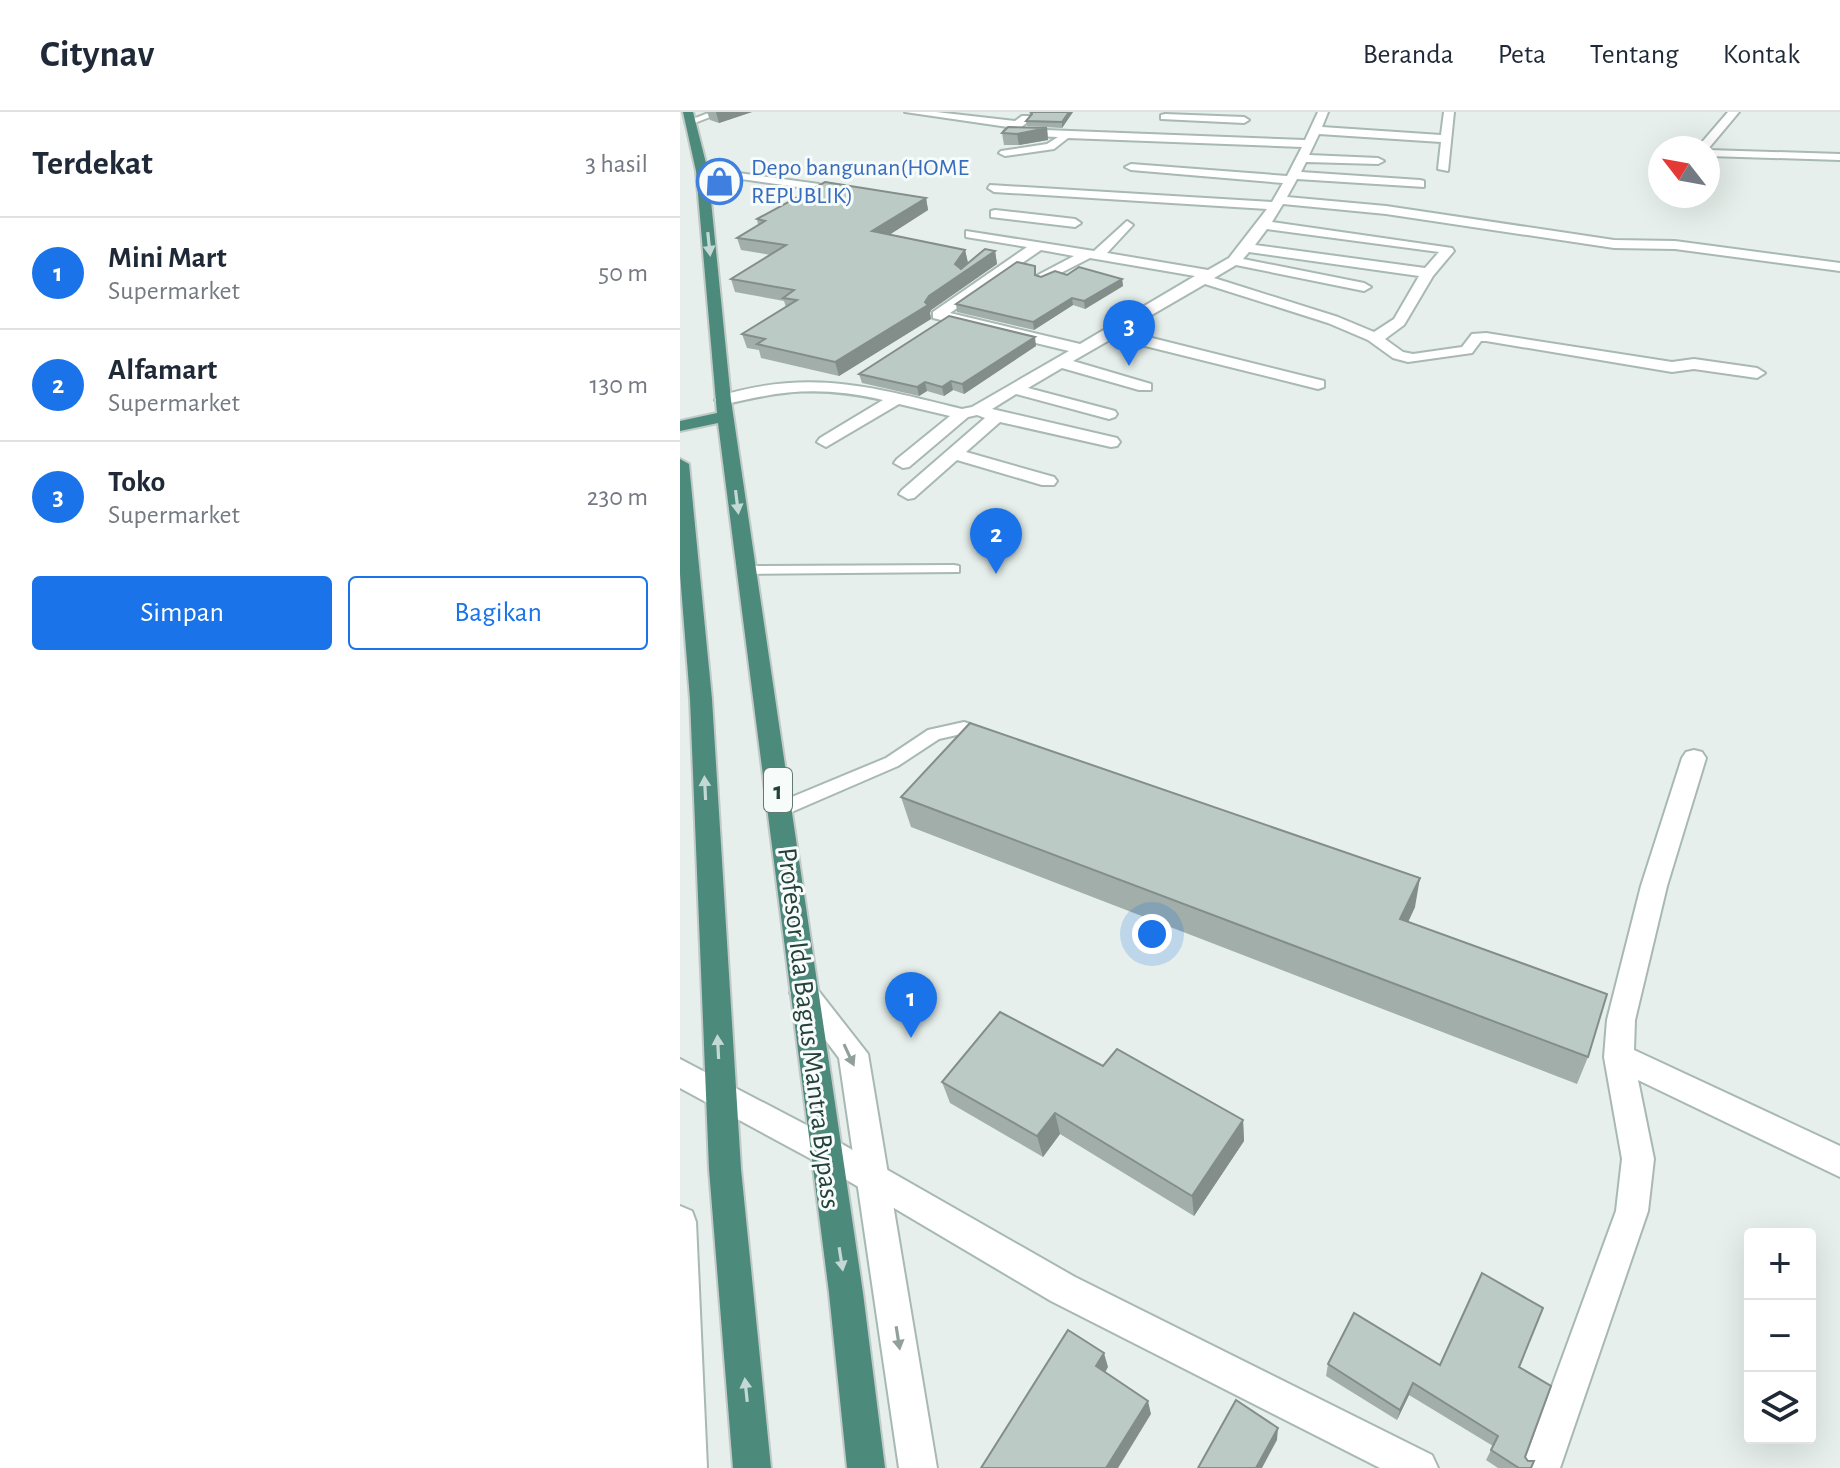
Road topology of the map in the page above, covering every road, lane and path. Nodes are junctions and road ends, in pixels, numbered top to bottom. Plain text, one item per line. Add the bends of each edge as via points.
1 (719, 112) edge
2 (910, 112) edge
3 (1323, 112) edge
4 (1449, 112) edge
5 (1734, 112) edge
6 (1166, 114) edge
7 (688, 117) edge
8 (1244, 120) dead end
9 (1061, 123) edge
10 (1315, 130) junction
11 (1054, 134) junction
12 (1071, 134) junction
13 (1120, 135) junction
14 (1150, 136) junction
15 (1713, 136) edge
16 (1446, 139) junction
17 (1311, 144) junction
18 (1005, 153) dead end
19 (1102, 153) dead end
20 (1720, 153) edge
21 (1840, 157) edge
22 (1302, 158) junction
23 (1378, 161) dead end
24 (1131, 167) dead end
25 (1444, 169) dead end
26 (702, 171) junction
27 (1290, 177) junction
28 (1420, 184) dead end
29 (819, 187) edge
30 (994, 188) dead end
31 (1274, 203) junction
32 (1088, 210) junction
33 (1386, 210) junction
34 (995, 214) dead end
35 (1127, 225) dead end
36 (1265, 225) junction
37 (971, 234) dead end
38 (1361, 236) junction
39 (1045, 246) junction
40 (1247, 248) junction
41 (1093, 253) junction
42 (1234, 261) junction
43 (1840, 267) edge
44 (1428, 273) junction
45 (1204, 276) junction
46 (1043, 278) edge
47 (1364, 287) dead end
48 (1109, 332) junction
49 (1373, 337) junction
50 (1080, 349) junction
51 (1058, 362) junction
52 (863, 372) edge
53 (1757, 373) dead end
54 (1318, 384) dead end
55 (839, 387) junction
56 (1145, 387) dead end
57 (1015, 389) junction
58 (897, 398) junction
59 (724, 408) junction
60 (970, 412) junction
61 (1109, 414) dead end
62 (997, 416) junction
63 (680, 425) edge
64 (680, 433) edge
65 (826, 442) dead end
66 (1111, 442) dead end
67 (953, 454) junction
68 (903, 463) dead end
69 (680, 464) edge
70 (1048, 481) dead end
71 (908, 494) dead end
72 (954, 569) dead end
73 (745, 570) junction
74 (964, 728) edge
75 (1694, 758) dead end
76 (781, 809) junction
77 (804, 993) junction
78 (1619, 1057) junction
79 (680, 1072) edge
80 (720, 1097) junction
81 (824, 1150) junction
82 (1840, 1162) edge
83 (875, 1180) junction
84 (680, 1222) edge
85 (688, 1468) edge
86 (752, 1468) edge
87 (866, 1468) edge
88 (918, 1468) edge
89 (1419, 1468) edge
90 (1541, 1468) edge

1 - 7 lane
2 - 11 street via 1022,121 1009,132
3 - 10 street
4 - 16 street
5 - 15 street
6 - 8 street
6 - 14 street
7 - 26 highway, Profesor Ida Bagus Mantra Bypass / 1
9 - 11 street
10 - 16 street
10 - 17 street
11 - 12 street
12 - 13 street
12 - 18 street via 1050,147
13 - 14 street
13 - 19 street
14 - 17 street
16 - 25 street
17 - 22 street
20 - 21 street
22 - 23 street
22 - 27 street
24 - 27 street
26 - 29 lane
26 -> 59 highway, Profesor Ida Bagus Mantra Bypass / 1
27 - 28 street
27 - 31 street
30 - 32 street via 1041,187
31 - 32 street
31 - 33 street
31 - 36 street
32 - 34 street
32 - 39 street
33 - 38 street
33 - 43 street via 1614,244 1675,245
35 - 41 street
36 - 38 street
36 - 40 street
37 - 39 street
38 - 44 street via 1445,249
39 - 41 street
39 - 50 street via 938,315 941,322
40 - 42 street
40 - 44 street
41 - 45 street
41 - 46 street
42 - 45 street
42 - 47 street
44 - 49 street via 1394,327 1385,336
45 - 48 street
45 - 49 street
48 - 50 street
48 - 54 street
49 - 53 street via 1413,359 1467,350 1477,337 1486,337 1672,367 1694,364
50 - 51 street
51 - 56 street
51 - 57 street
52 - 55 street
55 - 58 street
55 - 59 street via 765,386
57 - 60 street
57 - 61 street
58 - 60 street
58 - 65 street
59 - 63 highway
59 -> 73 highway, Profesor Ida Bagus Mantra Bypass / 1
60 - 62 street
60 - 68 street
62 - 66 street
62 - 67 street
63 - 64 highway
67 - 70 street
67 - 71 street
80 -> 69 highway via 701,699
72 - 73 lane
73 - 76 highway, Profesor Ida Bagus Mantra Bypass / 1
74 - 76 lane via 934,734 892,762
75 - 78 street via 1654,886 1621,1020
76 - 77 highway, Profesor Ida Bagus Mantra Bypass / 1
77 - 81 highway, Profesor Ida Bagus Mantra Bypass / 1
77 -> 83 street via 853,1054
78 - 82 street
78 - 90 street via 1638,1159 1632,1211
79 - 80 street
80 - 81 street
86 -> 80 highway
81 - 83 street
81 -> 87 highway, Profesor Ida Bagus Mantra Bypass / 1
83 -> 88 street
83 - 89 street via 1063,1289
84 - 85 street

